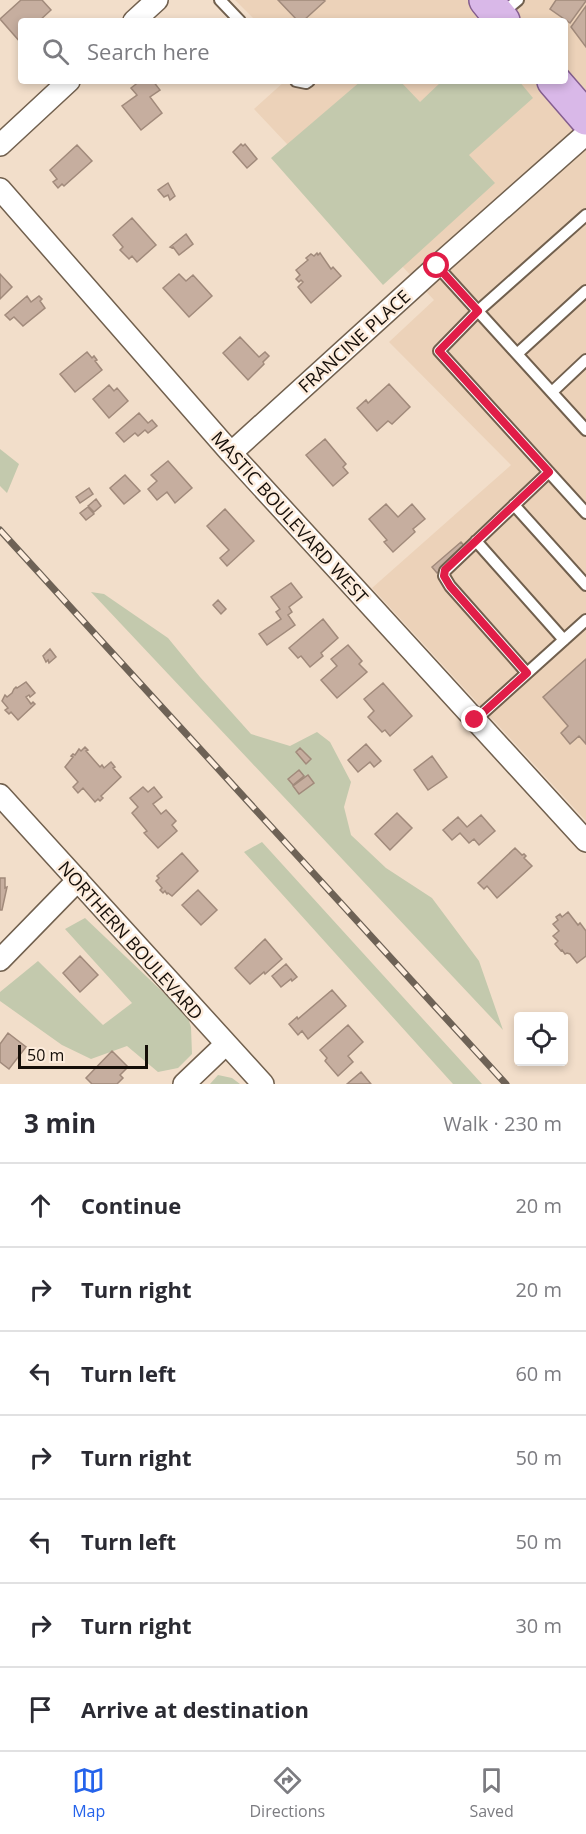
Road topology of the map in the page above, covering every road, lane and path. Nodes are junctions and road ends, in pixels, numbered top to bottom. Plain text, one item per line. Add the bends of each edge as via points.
1 (157, 0) edge
2 (220, 0) edge
3 (137, 18) edge
4 (237, 18) edge
5 (66, 84) edge
6 (557, 84) edge
7 (586, 118) edge
8 (586, 134) edge
9 (0, 145) edge
10 (0, 189) edge
11 (586, 215) edge
12 (437, 266) junction
13 (586, 291) edge
14 (478, 311) junction
15 (517, 354) junction
16 (586, 360) edge
17 (552, 392) junction
18 (586, 430) edge
19 (231, 453) junction
20 (549, 472) junction
21 (514, 505) junction
22 (586, 513) edge
23 (476, 541) junction
24 (586, 585) edge
25 (586, 620) edge
26 (564, 640) junction
27 (527, 673) junction
28 (475, 720) junction
29 (0, 795) edge
30 (586, 841) edge
31 (78, 880) junction
32 (0, 960) edge
33 (226, 1044) junction
34 (184, 1084) edge
35 (263, 1084) edge

1 - 3 street
2 - 4 lane
5 - 9 street
6 - 7 main road
8 - 12 street, FRANCINE PLACE
10 - 19 street, MASTIC BOULEVARD WEST
11 - 14 lane
12 - 14 lane
12 - 19 street, FRANCINE PLACE
13 - 15 lane
14 - 15 lane
14 - 20 lane via 439,351
15 - 17 lane
16 - 17 lane
17 - 18 lane
19 - 28 street, MASTIC BOULEVARD WEST
20 - 21 lane
20 - 22 lane
21 - 23 lane
21 - 24 lane
23 - 26 lane
23 - 27 lane via 445,570 444,576
25 - 26 lane
26 - 27 lane
27 - 28 lane
28 - 30 street, MASTIC BOULEVARD WEST
29 - 31 street, NORTHERN BOULEVARD
31 - 32 street
31 - 33 street, NORTHERN BOULEVARD
33 - 34 street
33 - 35 street, NORTHERN BOULEVARD

